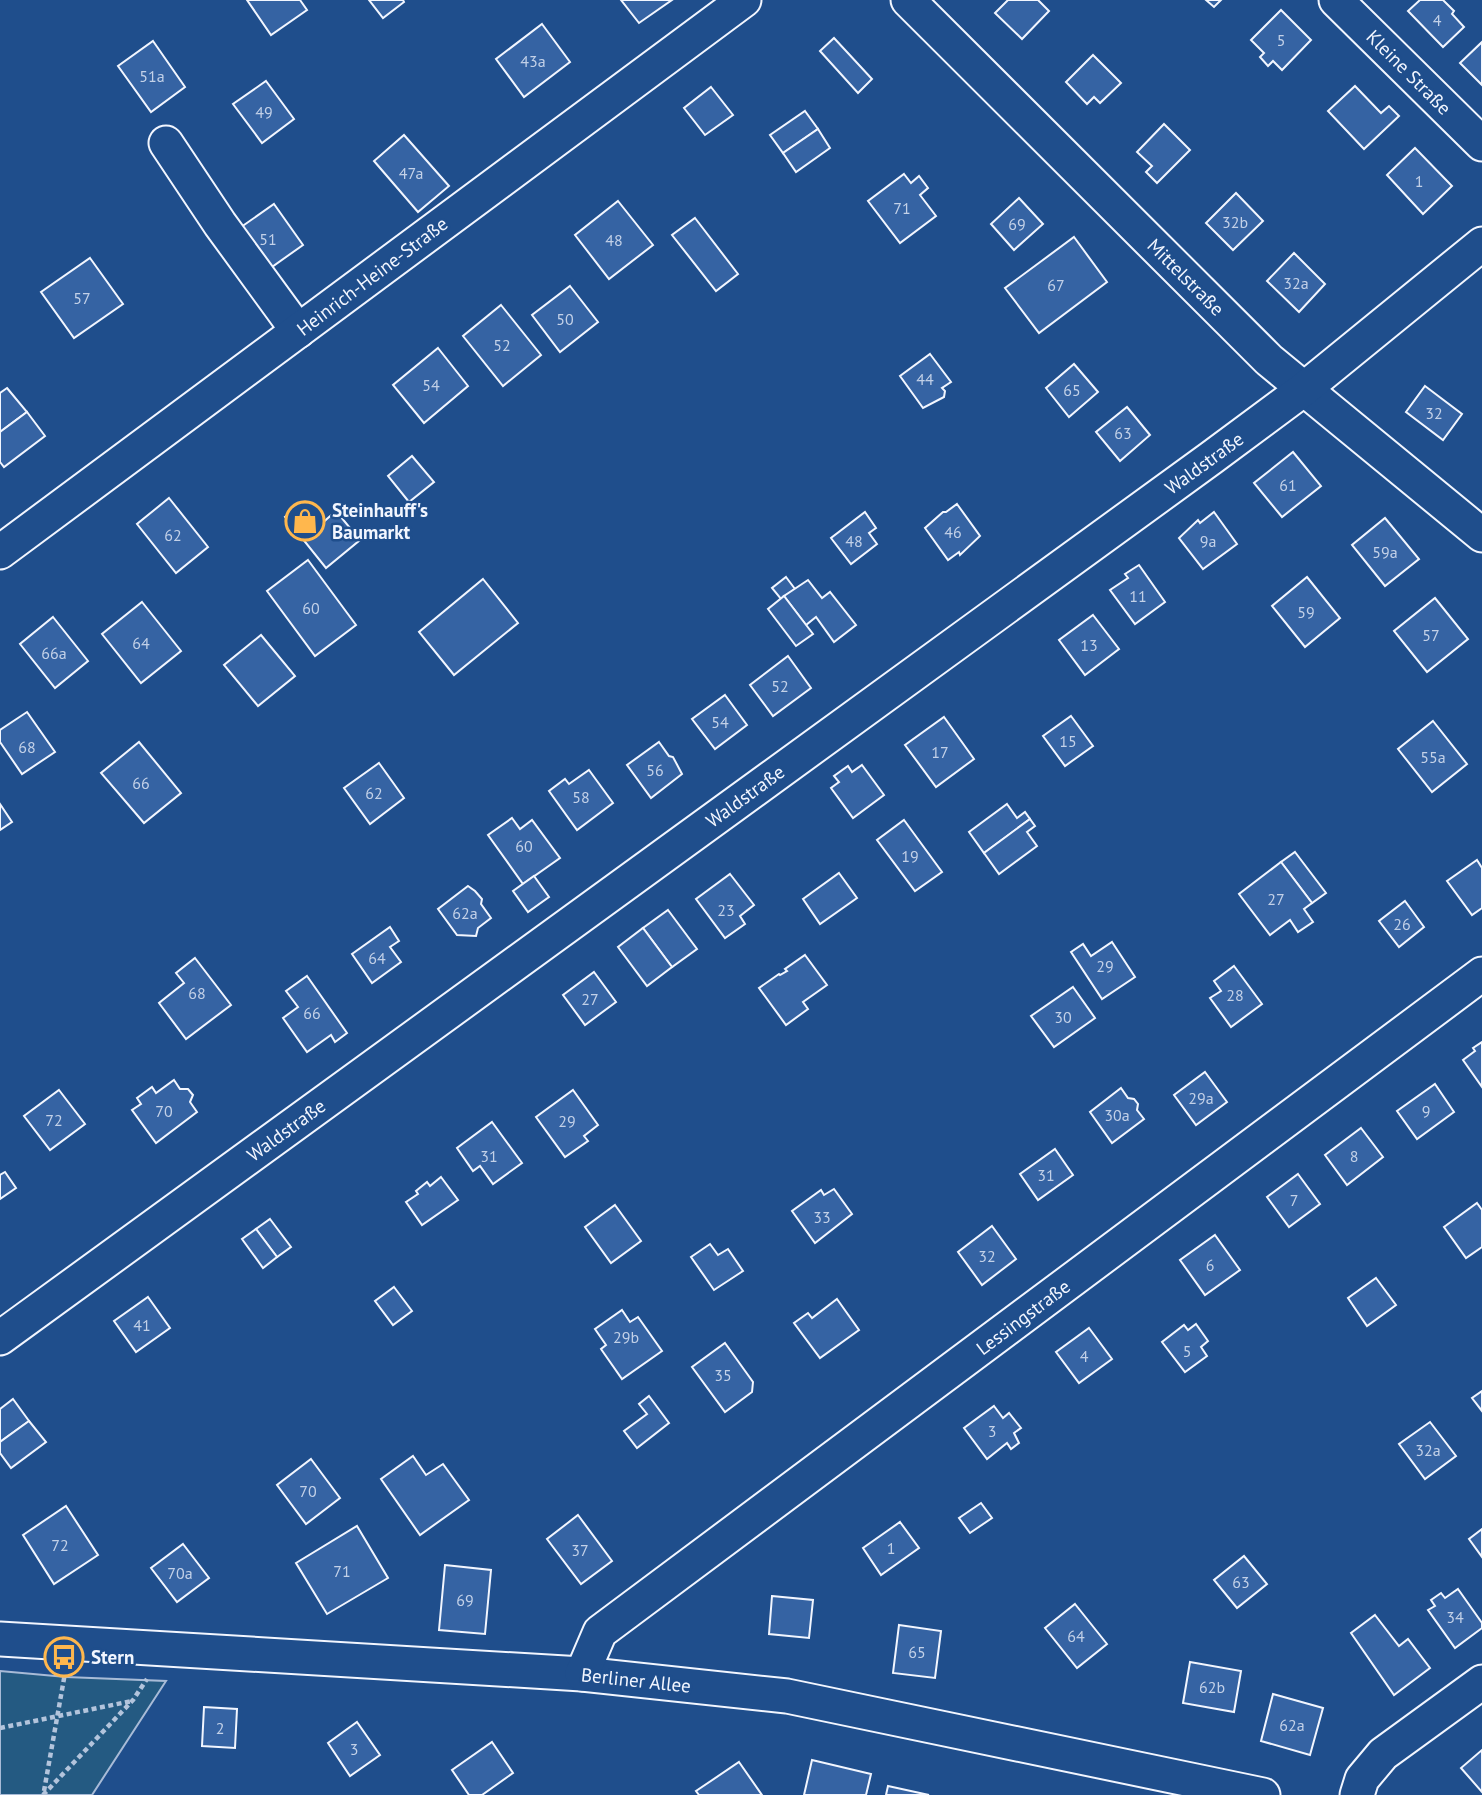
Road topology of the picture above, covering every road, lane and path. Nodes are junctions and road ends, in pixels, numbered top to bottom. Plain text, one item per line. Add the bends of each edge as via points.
1 (744, 0) edge
2 (908, 0) edge
3 (1336, 0) edge
4 (166, 143) dead end
5 (1482, 144) edge
6 (1482, 244) edge
7 (298, 331) junction
8 (1304, 389) junction
9 (1482, 535) edge
10 (0, 552) edge
11 (1482, 974) edge
12 (0, 1338) edge
13 (0, 1639) edge
14 (65, 1672) dead end
15 (582, 1674) junction
16 (149, 1676) dead end
17 (1482, 1682) edge
18 (133, 1700) junction
19 (58, 1716) junction
20 (0, 1728) edge
21 (44, 1793) edge
22 (1263, 1795) edge
23 (1357, 1795) edge

1 - 7 street, Heinrich-Heine-Straße
2 - 8 street, Mittelstraße via 1269,360
3 - 5 street, Kleine Straße
4 - 7 street
6 - 8 street, Waldstraße
7 - 10 street, Heinrich-Heine-Straße
8 - 9 street, Mittelstraße
8 - 12 street, Waldstraße
11 - 15 street, Lessingstraße via 600,1632
13 - 15 street, Berliner Allee
14 - 19 path
15 - 22 street, Berliner Allee via 787,1696
16 - 18 path
17 - 23 street via 1383,1754 1362,1779
18 - 19 path
18 - 21 path
19 - 20 path
19 - 21 path

